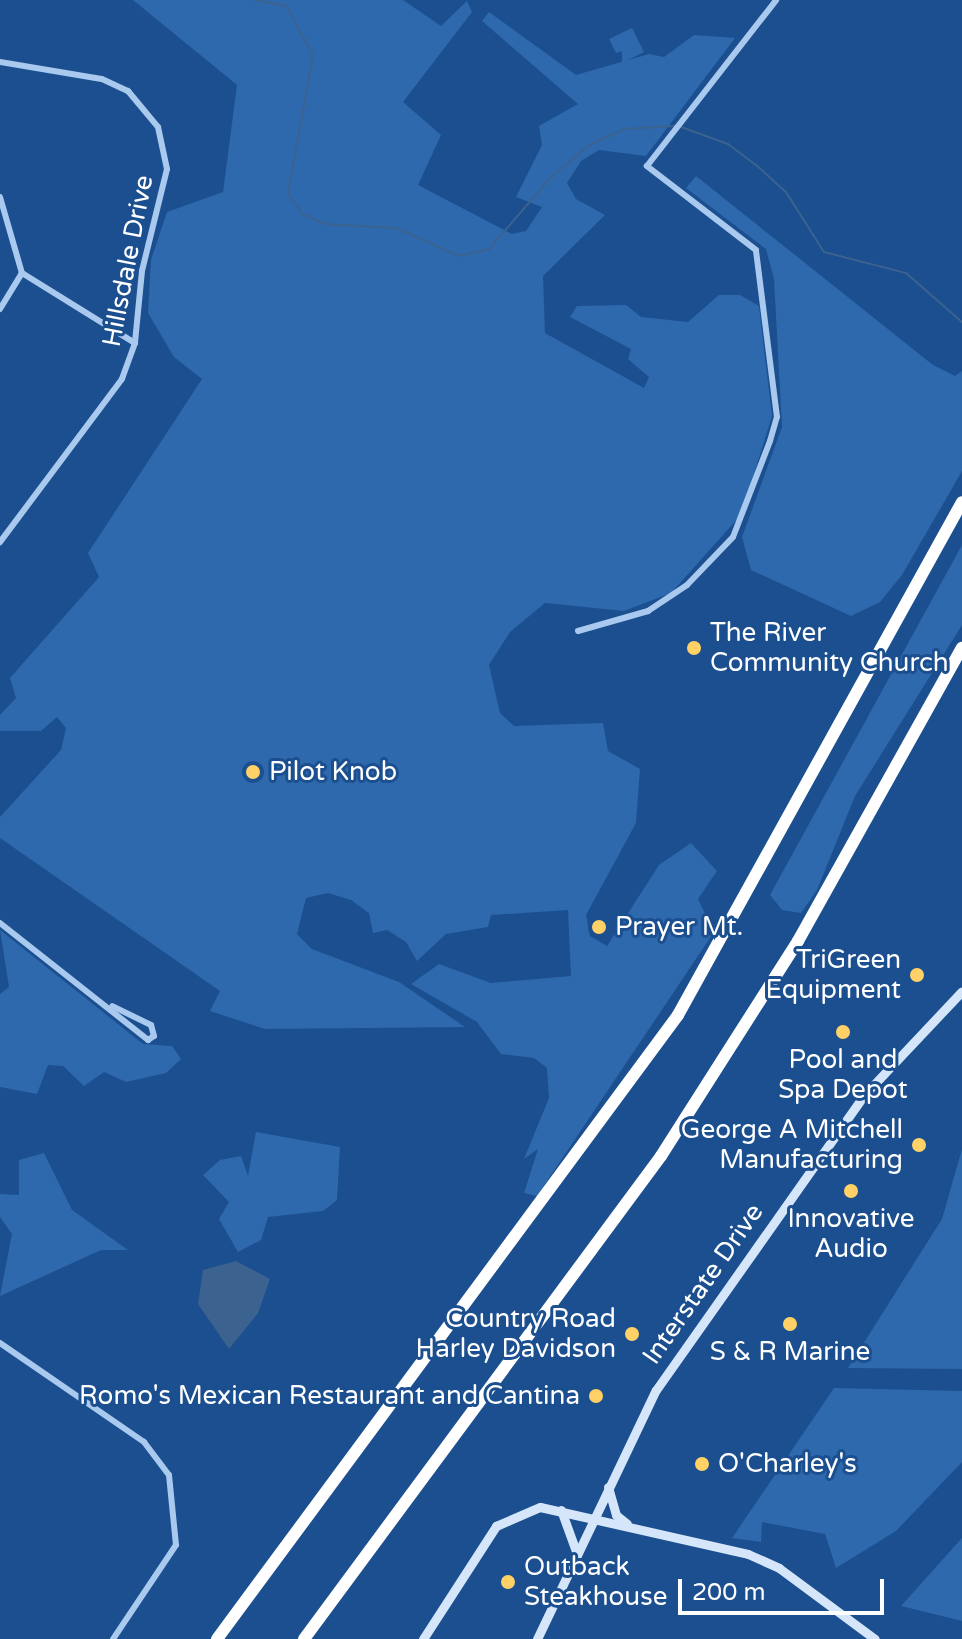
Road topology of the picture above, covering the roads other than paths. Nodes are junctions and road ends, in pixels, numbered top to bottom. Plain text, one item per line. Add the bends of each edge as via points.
1 (776, 0) edge
2 (0, 62) edge
3 (0, 197) edge
4 (22, 273) junction
5 (0, 309) edge
6 (135, 343) junction
7 (962, 502) edge
8 (0, 542) edge
9 (578, 631) dead end
10 (962, 648) edge
11 (0, 923) edge
12 (962, 991) edge
13 (112, 1006) junction
14 (0, 1343) edge
15 (608, 1487) junction
16 (561, 1510) junction
17 (593, 1519) junction
18 (633, 1528) junction
19 (577, 1554) junction
20 (113, 1639) edge
21 (217, 1639) edge
22 (304, 1639) edge
23 (423, 1639) edge
24 (537, 1639) edge
25 (875, 1639) edge

1 - 9 street via 647,166 756,250 777,417 733,537 668,600
2 - 6 street, Hillsdale Drive via 115,83 158,127 164,194 142,271
3 - 4 street
4 - 5 street
4 - 6 street
6 - 8 street, Hillsdale Drive via 111,395
7 - 21 highway via 670,1026
10 - 22 highway via 798,941 661,1156
11 - 13 street
12 - 15 main road, Interstate Drive via 836,1133 656,1390
13 - 13 street via 148,1040 154,1036 151,1025
14 - 20 street via 144,1442 169,1475 176,1545
15 - 17 main road, Interstate Drive
15 - 18 main road via 616,1515
16 - 17 main road
16 - 19 main road
16 - 23 main road via 522,1509 496,1526
17 - 18 main road
17 - 19 main road, Interstate Drive
18 - 25 main road via 779,1568
19 - 24 main road, Interstate Drive

